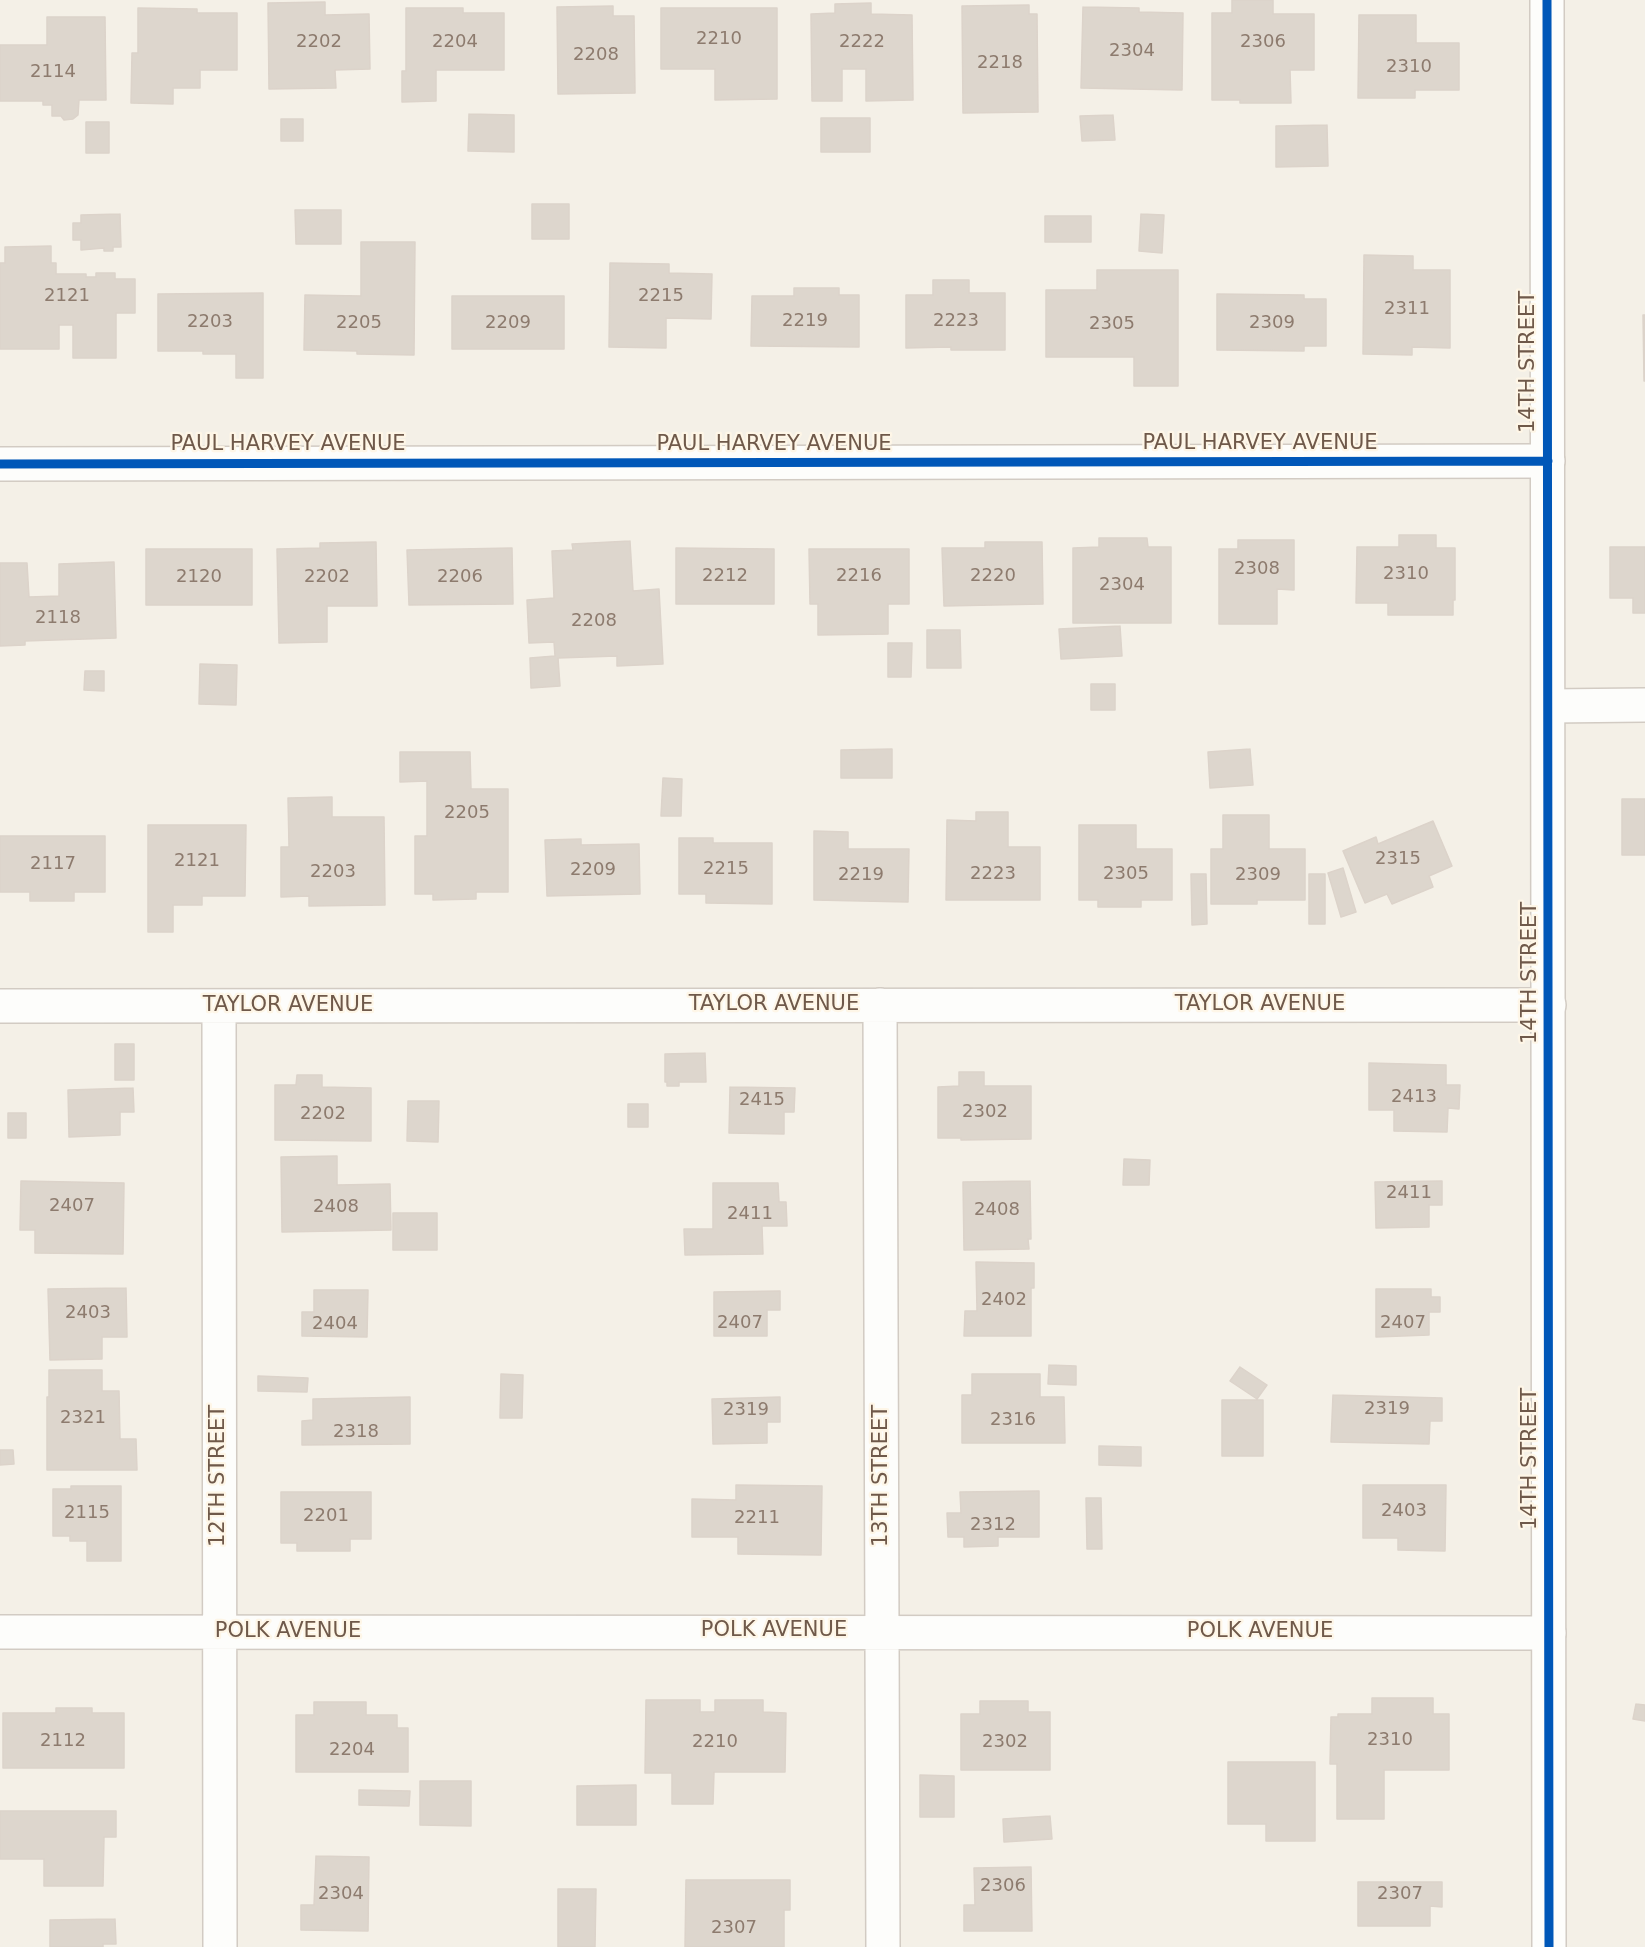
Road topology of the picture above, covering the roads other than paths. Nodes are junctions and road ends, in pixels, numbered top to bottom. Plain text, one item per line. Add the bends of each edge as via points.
1 (1547, 0) edge
2 (1548, 461) junction
3 (0, 464) edge
4 (1645, 705) edge
5 (1549, 706) junction
6 (880, 1005) junction
7 (1549, 1005) junction
8 (0, 1006) edge
9 (219, 1006) junction
10 (882, 1631) junction
11 (0, 1632) edge
12 (220, 1632) junction
13 (1549, 1633) junction
14 (220, 1947) edge
15 (883, 1947) edge
16 (1549, 1947) edge

1 - 2 street, 14TH STREET
2 - 3 street, PAUL HARVEY AVENUE
2 - 5 street, 14TH STREET
4 - 5 street
5 - 7 street, 14TH STREET
6 - 7 street, TAYLOR AVENUE
6 - 9 street, TAYLOR AVENUE
6 - 10 street, 13TH STREET
7 - 13 street, 14TH STREET
8 - 9 street, TAYLOR AVENUE
9 - 12 street, 12TH STREET
10 - 12 street, POLK AVENUE
10 - 13 street, POLK AVENUE
10 - 15 street, 13TH STREET
11 - 12 street, POLK AVENUE
12 - 14 street, 12TH STREET
13 - 16 street, 14TH STREET

